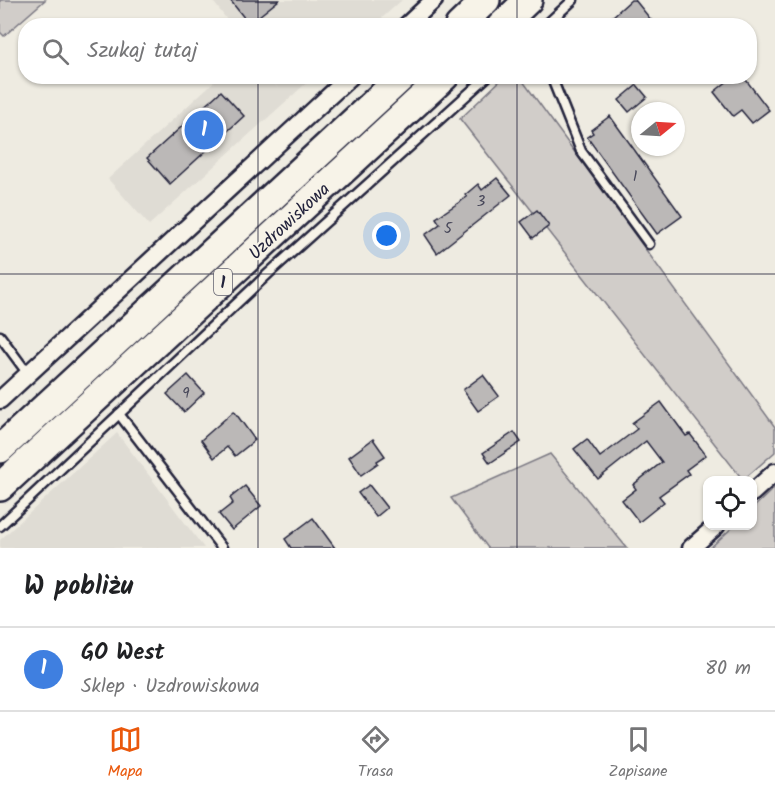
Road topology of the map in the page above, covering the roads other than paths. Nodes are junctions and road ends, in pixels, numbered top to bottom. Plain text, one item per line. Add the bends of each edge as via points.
1 (434, 0) edge
2 (486, 0) edge
3 (528, 0) edge
4 (573, 0) edge
5 (415, 18) edge
6 (467, 18) edge
7 (509, 18) edge
8 (554, 18) edge
9 (342, 84) edge
10 (394, 84) edge
11 (436, 84) edge
12 (479, 84) edge
13 (554, 84) edge
14 (649, 244) dead end
15 (0, 336) edge
16 (28, 374) junction
17 (0, 400) edge
18 (119, 414) junction
19 (0, 449) edge
20 (775, 472) edge
21 (0, 487) edge
22 (757, 489) edge
23 (0, 526) edge
24 (711, 530) edge
25 (222, 548) edge
26 (691, 548) edge

1 - 5 street
2 - 6 main road
3 - 7 main road
4 - 8 lane
9 - 16 street
10 - 19 main road, Uzdrowiskowa / 1
11 - 21 main road, Uzdrowiskowa / 1
12 - 18 lane
13 - 14 lane via 581,151
15 - 16 lane
16 - 17 street
18 - 23 lane
18 - 25 lane
20 - 22 street
24 - 26 street

